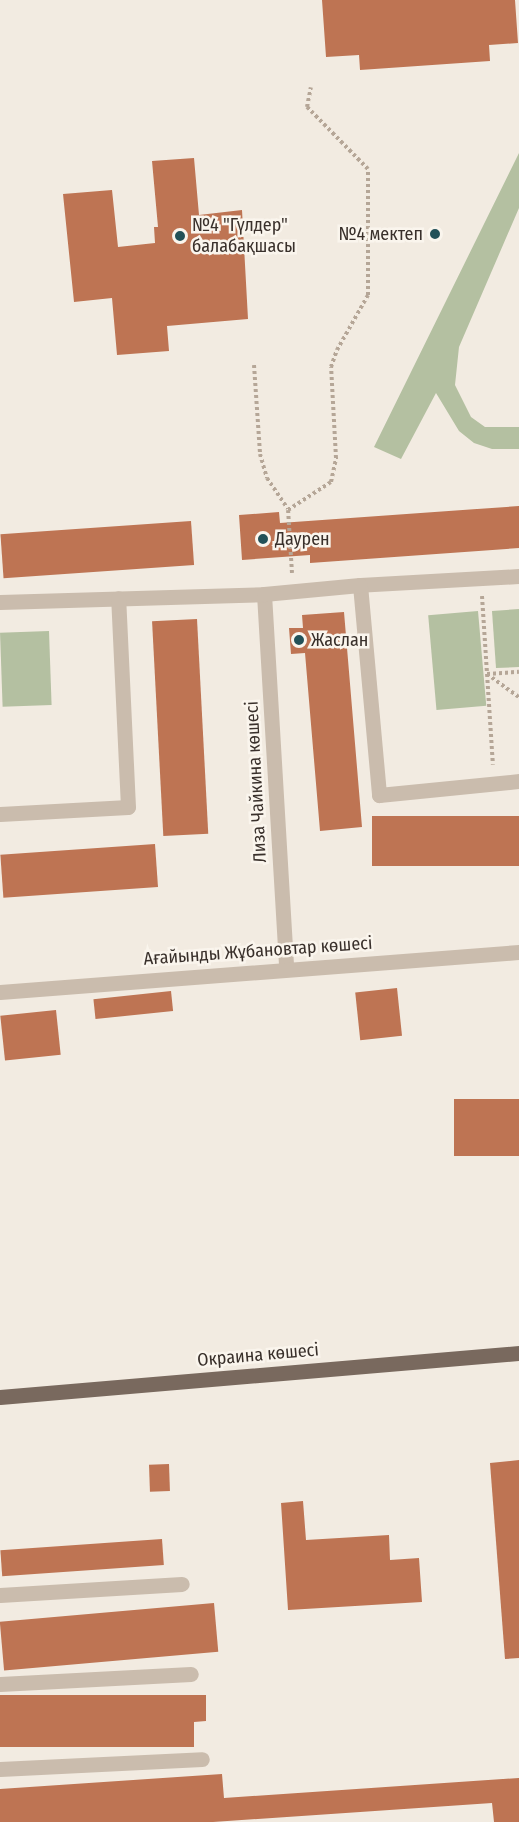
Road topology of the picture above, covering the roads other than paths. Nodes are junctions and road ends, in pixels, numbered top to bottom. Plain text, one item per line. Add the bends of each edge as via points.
1 (519, 576) edge
2 (360, 585) junction
3 (264, 594) junction
4 (118, 598) junction
5 (0, 602) edge
6 (519, 781) edge
7 (0, 814) edge
8 (519, 952) edge
9 (286, 968) junction
10 (0, 992) edge
11 (519, 1353) edge
12 (0, 1397) edge
13 (182, 1584) dead end
14 (0, 1595) edge
15 (192, 1674) dead end
16 (0, 1684) edge
17 (202, 1759) dead end
18 (0, 1769) edge

1 - 2 street
2 - 3 street
2 - 6 street via 379,795
3 - 4 street
3 - 9 street, Лиза Чайкина көшесі
4 - 5 street
4 - 7 street via 128,807
8 - 9 street, Ағайынды Жұбановтар көшесі
9 - 10 street, Ағайынды Жұбановтар көшесі
11 - 12 main road, Окраина көшесі
13 - 14 street
15 - 16 street
17 - 18 street

